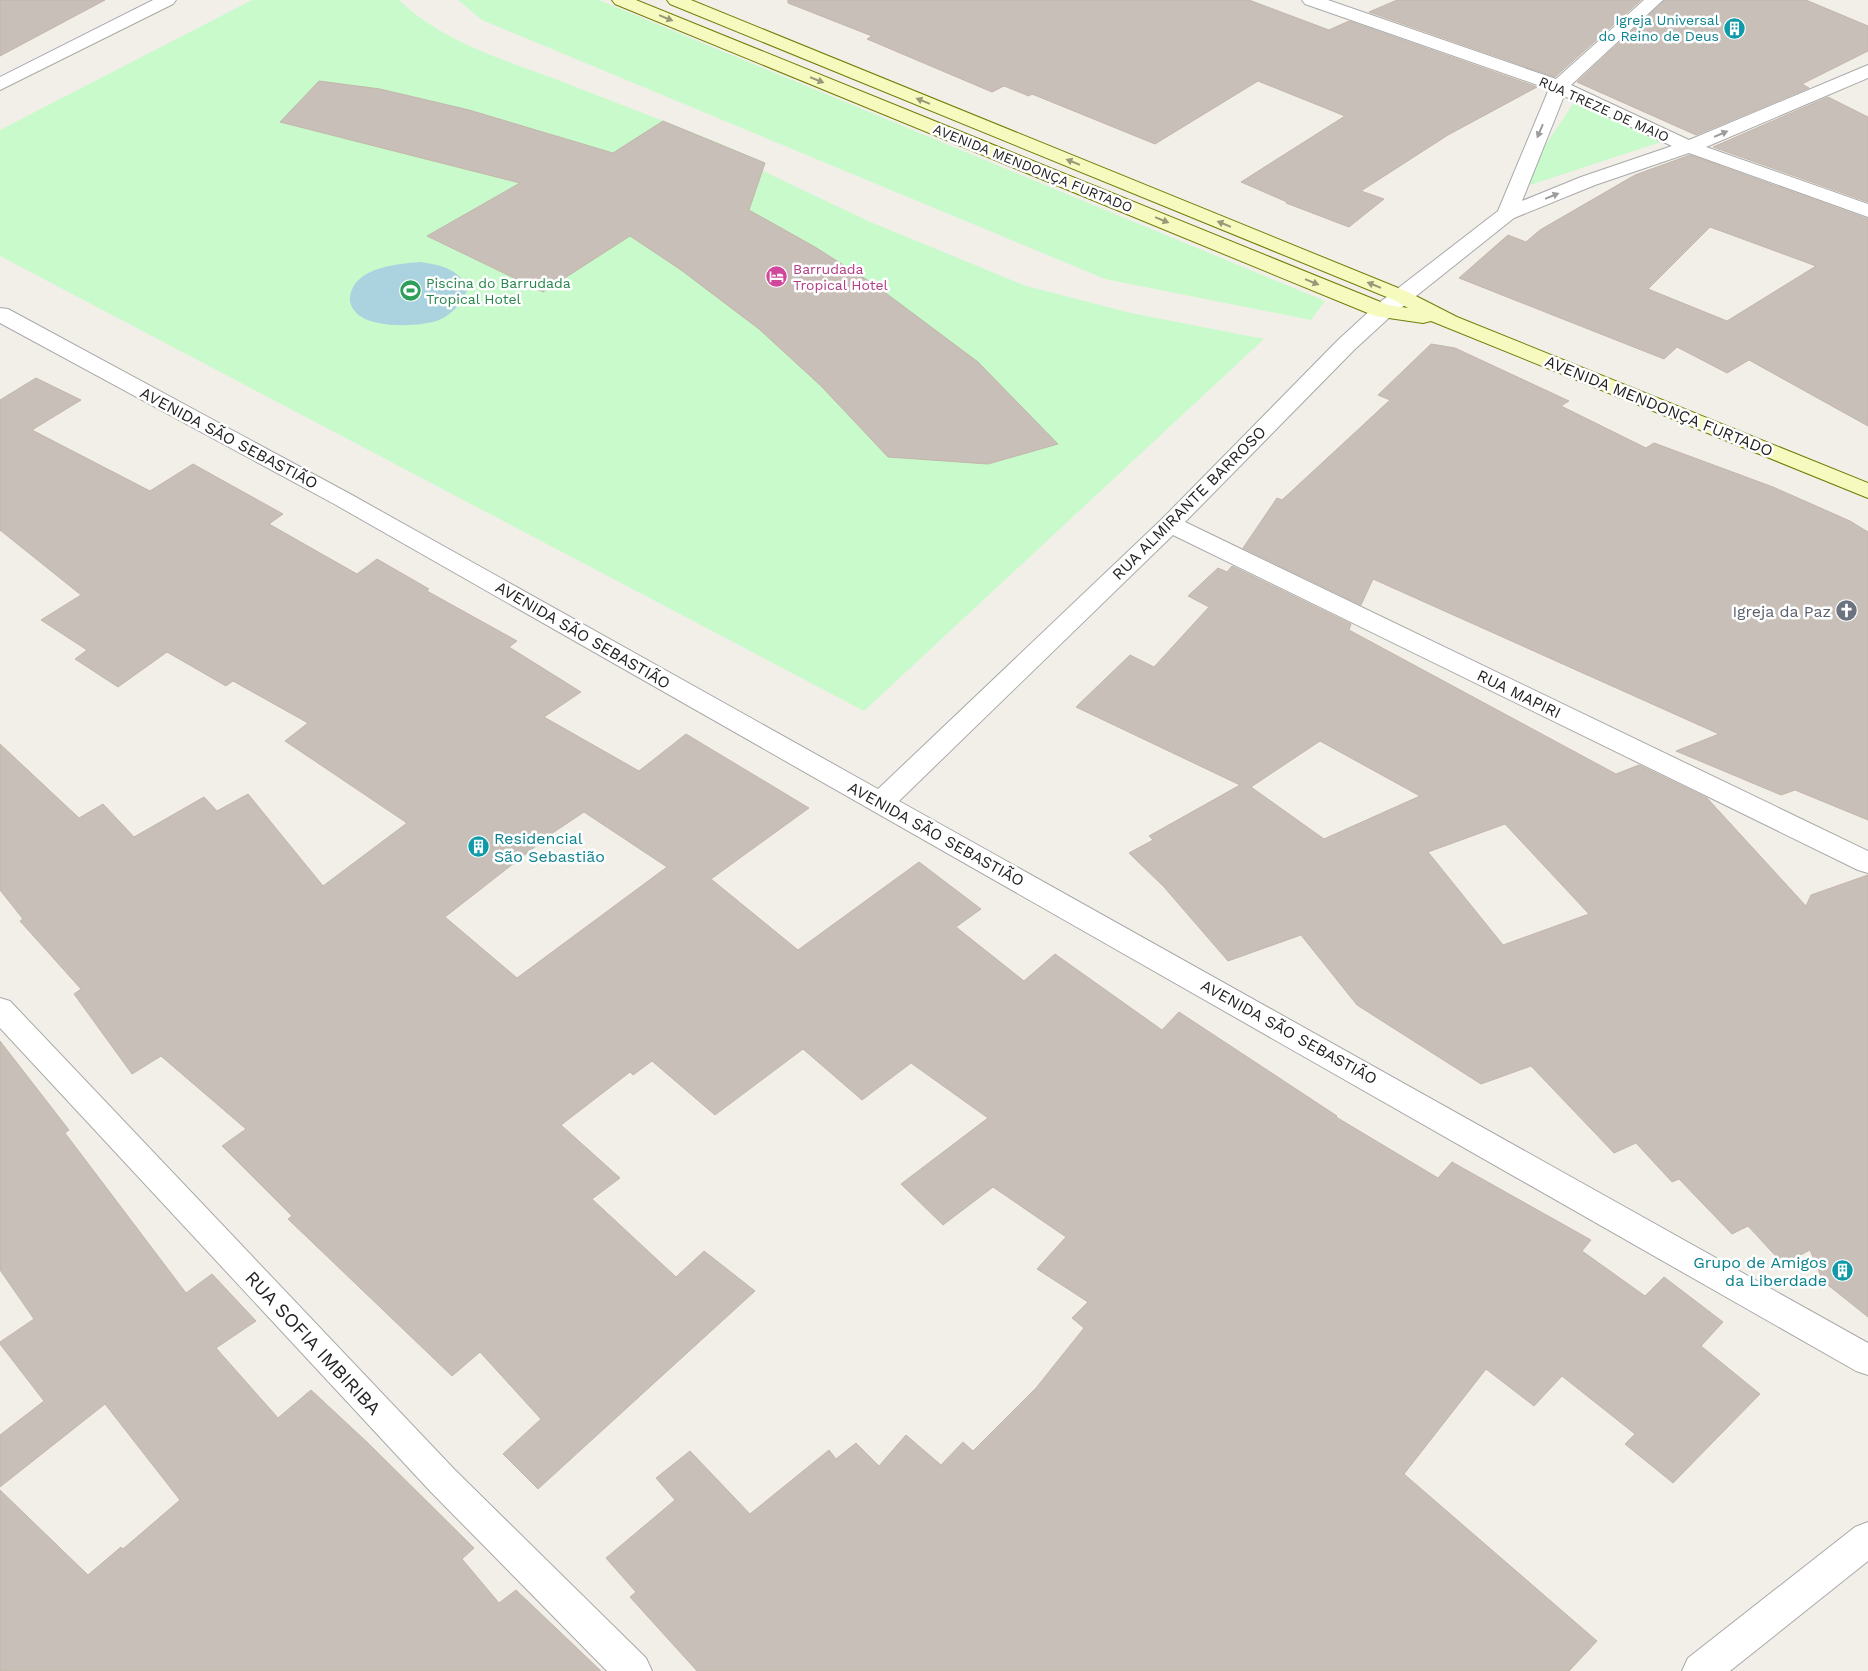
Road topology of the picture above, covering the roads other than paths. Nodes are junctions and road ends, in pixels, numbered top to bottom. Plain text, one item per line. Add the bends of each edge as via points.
1 (167, 0) edge
2 (621, 0) edge
3 (676, 0) edge
4 (1311, 0) edge
5 (1654, 0) edge
6 (1868, 71) edge
7 (0, 84) edge
8 (1559, 86) junction
9 (1689, 148) junction
10 (1868, 211) edge
11 (1507, 214) junction
12 (1392, 303) junction
13 (0, 314) edge
14 (1868, 490) edge
15 (1170, 524) junction
16 (880, 803) junction
17 (1868, 863) edge
18 (0, 1009) edge
19 (1868, 1360) edge
20 (1868, 1539) edge
21 (633, 1671) edge
22 (1701, 1671) edge

1 - 7 street
2 -> 12 street, AVENIDA MENDONÇA FURTADO
12 -> 3 street, AVENIDA MENDONÇA FURTADO
4 - 8 street, RUA TREZE DE MAIO
5 - 8 street
9 -> 6 street, RUA ALMIRANTE BARROSO
8 - 9 street, RUA TREZE DE MAIO
8 -> 11 street
9 - 10 street, RUA TREZE DE MAIO
11 -> 9 street, RUA ALMIRANTE BARROSO via 1588,181
11 - 12 street, RUA ALMIRANTE BARROSO
12 - 14 street, AVENIDA MENDONÇA FURTADO via 1449,322
12 - 15 street, RUA ALMIRANTE BARROSO via 1346,345
13 - 16 street, AVENIDA SÃO SEBASTIÃO via 344,500
15 - 16 street, RUA ALMIRANTE BARROSO
15 - 17 street, RUA MAPIRI
16 - 19 street, AVENIDA SÃO SEBASTIÃO
18 - 21 street, RUA SOFIA IMBIRIBA via 442,1480
20 - 22 street

